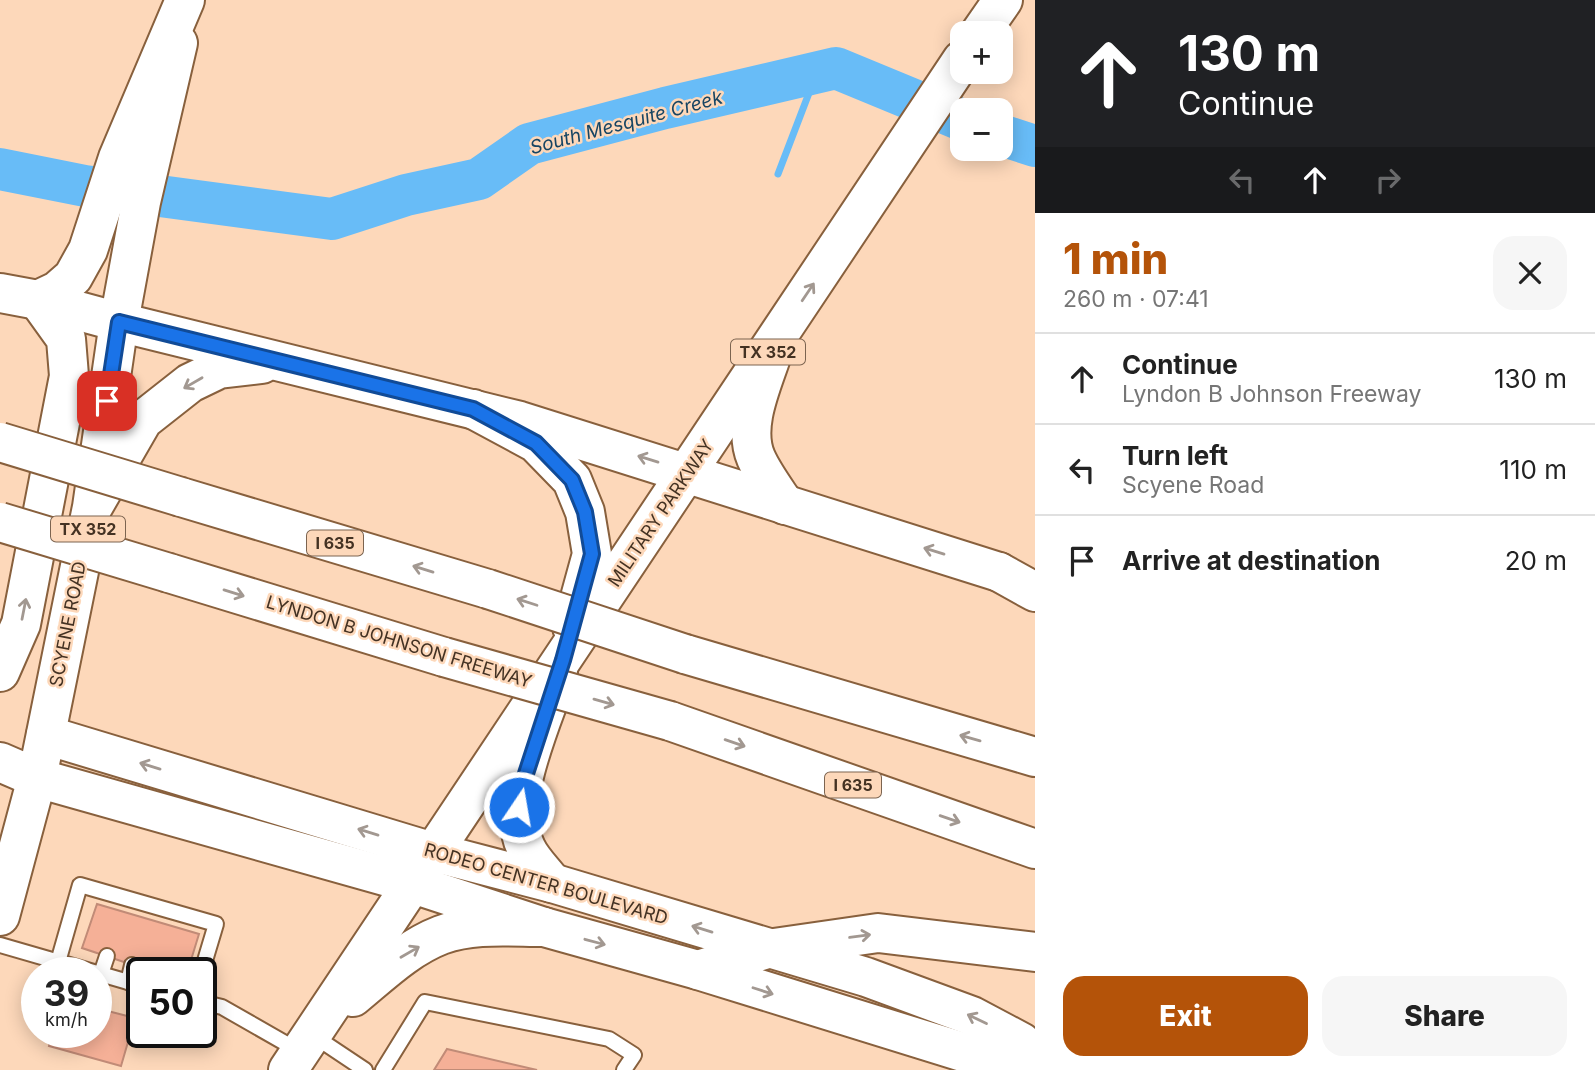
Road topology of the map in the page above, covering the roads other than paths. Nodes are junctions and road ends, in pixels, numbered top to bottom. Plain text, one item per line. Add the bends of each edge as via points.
1 (187, 0) edge
2 (1003, 0) edge
3 (989, 21) edge
4 (950, 78) edge
5 (156, 91) junction
6 (0, 293) edge
7 (38, 300) junction
8 (122, 306) junction
9 (776, 340) junction
10 (282, 361) junction
11 (473, 409) junction
12 (0, 442) edge
13 (689, 471) junction
14 (785, 505) junction
15 (92, 507) junction
16 (0, 522) edge
17 (1035, 592) edge
18 (563, 660) junction
19 (0, 672) edge
20 (46, 735) junction
21 (1035, 757) edge
22 (0, 762) edge
23 (37, 778) junction
24 (11, 841) edge
25 (1035, 849) edge
26 (433, 852) junction
27 (552, 883) junction
28 (413, 884) junction
29 (0, 916) edge
30 (544, 927) junction
31 (0, 945) edge
32 (767, 949) junction
33 (1035, 952) edge
34 (41, 957) edge
35 (59, 957) edge
36 (206, 957) edge
37 (698, 970) junction
38 (217, 1006) edge
39 (305, 1046) edge
40 (1035, 1055) edge
41 (1035, 1064) edge
42 (365, 1070) edge
43 (383, 1070) edge
44 (624, 1070) edge

1 - 5 main road
2 - 3 main road
9 -> 4 main road, MILITARY PARKWAY / TX 352
5 - 7 main road via 118,158 88,250 73,277
5 - 8 main road, SCYENE ROAD / TX 352
6 - 7 main road
7 - 8 main road
19 -> 7 main road via 22,624 69,376 66,340
8 - 10 main road
8 - 15 main road, SCYENE ROAD / TX 352
9 - 13 main road, MILITARY PARKWAY / TX 352
9 - 14 main road via 751,437 756,457
10 - 11 main road
10 -> 15 main road via 219,369 190,383 143,420
13 -> 11 main road
11 - 18 main road via 536,443 572,480 585,512 592,554
21 -> 12 main road, I 635, bridge
13 - 14 main road
13 - 18 main road, MILITARY PARKWAY / TX 352
17 -> 14 main road via 999,572
15 - 20 main road, SCYENE ROAD / TX 352
16 -> 25 main road, LYNDON B JOHNSON FREEWAY / I 635, bridge via 670,721
18 - 26 main road, MILITARY PARKWAY / TX 352
18 - 27 main road via 520,792 518,823 526,849
20 - 23 main road, SCYENE ROAD / TX 352
26 -> 20 main road, RODEO CENTER BOULEVARD
22 - 23 main road
23 - 24 main road, SCYENE ROAD / TX 352
23 - 28 main road
24 - 29 main road, SCYENE ROAD / TX 352
26 - 27 main road, RODEO CENTER BOULEVARD
26 - 28 main road, MILITARY PARKWAY / TX 352
32 -> 27 main road, RODEO CENTER BOULEVARD
28 - 30 main road
28 - 39 main road, MILITARY PARKWAY / TX 352
30 -> 37 main road
39 -> 30 main road via 403,956 441,935 484,927
31 - 34 lane
32 -> 33 main road via 878,933
32 - 37 main road
40 -> 32 main road, RODEO CENTER BOULEVARD via 1021,1042 972,1016 866,977
35 - 36 lane via 80,884 149,912 216,924
37 -> 41 main road via 982,1058
38 - 39 lane
39 - 42 lane
43 - 44 lane via 425,1002 609,1039 634,1055

